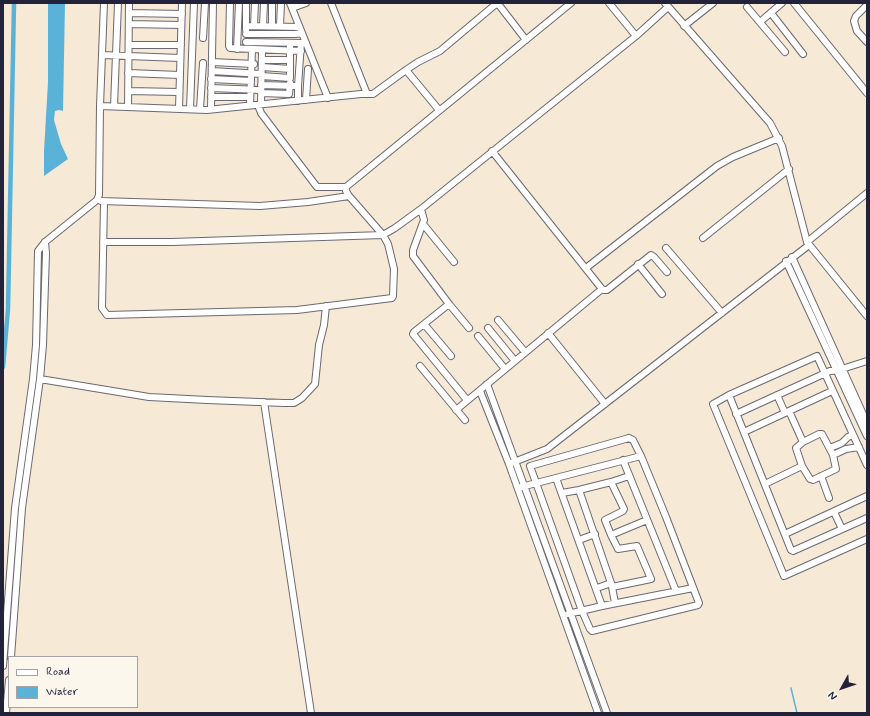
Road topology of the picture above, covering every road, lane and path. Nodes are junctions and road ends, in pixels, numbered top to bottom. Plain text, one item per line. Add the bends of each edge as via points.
1 (104, 3) edge
2 (118, 3) edge
3 (129, 3) edge
4 (182, 3) edge
5 (194, 3) edge
6 (205, 3) edge
7 (213, 3) edge
8 (230, 3) edge
9 (238, 3) edge
10 (246, 3) edge
11 (255, 3) edge
12 (264, 3) edge
13 (272, 3) edge
14 (281, 3) edge
15 (306, 3) edge
16 (331, 3) edge
17 (571, 3) edge
18 (609, 3) edge
19 (713, 3) edge
20 (782, 3) edge
21 (794, 3) edge
22 (667, 5) edge
23 (867, 5) edge
24 (290, 6) edge
25 (747, 7) dead end
26 (129, 13) junction
27 (771, 13) junction
28 (182, 14) junction
29 (760, 22) junction
30 (129, 24) junction
31 (182, 25) junction
32 (246, 26) junction
33 (254, 26) junction
34 (263, 26) junction
35 (272, 26) junction
36 (280, 26) junction
37 (684, 26) junction
38 (299, 27) junction
39 (302, 33) junction
40 (246, 34) junction
41 (636, 36) junction
42 (203, 38) dead end
43 (526, 40) junction
44 (246, 42) junction
45 (867, 42) edge
46 (303, 43) junction
47 (290, 44) junction
48 (181, 45) junction
49 (129, 46) junction
50 (237, 49) junction
51 (246, 49) junction
52 (252, 50) junction
53 (262, 50) junction
54 (290, 51) junction
55 (301, 51) junction
56 (785, 52) dead end
57 (803, 54) dead end
58 (102, 55) junction
59 (116, 56) junction
60 (128, 57) junction
61 (180, 58) junction
62 (290, 60) junction
63 (212, 62) junction
64 (203, 63) dead end
65 (252, 64) junction
66 (262, 68) junction
67 (290, 69) junction
68 (308, 69) dead end
69 (406, 70) junction
70 (212, 71) junction
71 (128, 73) junction
72 (251, 73) junction
73 (180, 76) junction
74 (290, 78) junction
75 (211, 79) junction
76 (251, 81) junction
77 (290, 86) junction
78 (298, 86) junction
79 (211, 88) junction
80 (251, 90) junction
81 (261, 90) junction
82 (128, 91) junction
83 (179, 92) junction
84 (867, 93) edge
85 (289, 94) junction
86 (367, 94) junction
87 (211, 97) junction
88 (250, 97) junction
89 (328, 98) junction
90 (306, 100) junction
91 (298, 101) junction
92 (289, 102) junction
93 (259, 104) junction
94 (250, 105) junction
95 (100, 106) junction
96 (114, 106) junction
97 (128, 107) junction
98 (179, 109) junction
99 (190, 109) junction
100 (200, 109) junction
101 (211, 109) junction
102 (439, 110) junction
103 (779, 138) junction
104 (492, 151) junction
105 (789, 169) junction
106 (346, 187) junction
107 (867, 193) edge
108 (349, 196) junction
109 (96, 200) junction
110 (104, 202) junction
111 (422, 213) junction
112 (423, 224) junction
113 (382, 235) junction
114 (703, 238) dead end
115 (44, 242) junction
116 (103, 242) junction
117 (808, 243) junction
118 (666, 248) dead end
119 (792, 257) junction
120 (454, 262) dead end
121 (786, 262) junction
122 (638, 264) junction
123 (586, 268) junction
124 (667, 272) dead end
125 (602, 288) junction
126 (662, 294) dead end
127 (449, 304) junction
128 (326, 306) junction
129 (865, 308) edge
130 (722, 312) junction
131 (867, 316) edge
132 (498, 320) dead end
133 (424, 324) junction
134 (469, 328) dead end
135 (488, 328) dead end
136 (548, 333) junction
137 (478, 336) dead end
138 (525, 352) junction
139 (451, 356) dead end
140 (515, 361) junction
141 (867, 361) edge
142 (420, 366) dead end
143 (505, 369) junction
144 (839, 370) junction
145 (825, 373) junction
146 (40, 379) junction
147 (487, 384) junction
148 (480, 390) junction
149 (832, 390) junction
150 (728, 395) junction
151 (778, 395) junction
152 (467, 400) junction
153 (264, 402) junction
154 (605, 404) junction
155 (456, 410) junction
156 (787, 412) junction
157 (736, 414) junction
158 (465, 420) dead end
159 (867, 423) edge
160 (744, 432) junction
161 (853, 435) junction
162 (867, 436) edge
163 (803, 442) junction
164 (859, 447) junction
165 (830, 448) junction
166 (641, 456) junction
167 (833, 456) junction
168 (623, 460) junction
169 (516, 462) junction
170 (509, 464) junction
171 (867, 465) edge
172 (802, 466) junction
173 (629, 476) junction
174 (822, 476) junction
175 (556, 478) junction
176 (611, 482) junction
177 (536, 483) junction
178 (765, 484) junction
179 (524, 486) junction
180 (517, 487) junction
181 (579, 490) junction
182 (562, 493) junction
183 (867, 496) edge
184 (829, 498) dead end
185 (834, 512) junction
186 (867, 518) edge
187 (647, 520) junction
188 (842, 529) junction
189 (595, 534) junction
190 (785, 534) junction
191 (611, 535) junction
192 (867, 539) edge
193 (579, 540) junction
194 (611, 585) junction
195 (597, 588) junction
196 (693, 588) junction
197 (676, 591) junction
198 (615, 603) junction
199 (602, 606) junction
200 (582, 611) junction
201 (570, 614) junction
202 (563, 615) junction
203 (11, 656) edge
204 (3, 666) edge
205 (8, 691) edge
206 (6, 713) edge
207 (311, 713) edge
208 (598, 713) edge
209 (607, 713) edge

1 - 58 street
2 - 59 street
3 - 26 street
4 - 28 street
5 - 99 street
6 - 42 street
7 - 63 street
8 - 50 street via 229,46
9 - 50 street
10 - 32 street
11 - 33 street
12 - 34 street
13 - 35 street
14 - 36 street
15 - 24 street
16 - 86 street
17 - 43 street
18 - 41 street
19 - 37 street
20 - 27 street
21 - 84 street
22 - 37 street
22 - 41 street
23 - 45 street via 854,21 857,31
24 - 38 street
25 - 29 street
26 - 28 street
26 - 30 street
27 - 29 street
27 - 57 street
28 - 31 street
29 - 56 street
30 - 31 street
30 - 49 street
31 - 48 street
32 - 33 street
32 - 40 street
33 - 34 street
34 - 35 street
35 - 36 street
36 - 38 street
37 - 103 street via 761,112
38 - 39 street
39 - 40 street
39 - 46 street
40 - 44 street
41 - 104 street
43 - 69 street via 496,4 440,51
43 - 102 street
44 - 47 street
44 - 51 street
46 - 47 street
46 - 55 street
46 - 89 street
47 - 54 street
48 - 49 street
48 - 61 street
49 - 60 street
50 - 51 street
51 - 52 street
52 - 53 street
52 - 65 street
53 - 54 street
53 - 66 street
54 - 55 street
54 - 62 street
55 - 78 street
58 - 59 street
58 - 95 street
59 - 60 street
59 - 96 street
60 - 61 street
60 - 71 street
61 - 73 street
62 - 66 street
62 - 67 street
63 - 65 street
63 - 70 street
64 - 100 street
65 - 66 street
65 - 72 street
66 - 67 street
66 - 72 street
66 - 74 street
66 - 81 street
67 - 74 street
68 - 90 street
69 - 86 street via 375,93
69 - 102 street
70 - 72 street
70 - 75 street
71 - 73 street
71 - 82 street
72 - 76 street
73 - 83 street
74 - 77 street
75 - 76 street
75 - 79 street
76 - 80 street
77 - 78 street
77 - 81 street
77 - 85 street
78 - 91 street
79 - 80 street
79 - 87 street
80 - 81 street
80 - 88 street
81 - 85 street
81 - 93 street
82 - 83 street
82 - 97 street
83 - 98 street
85 - 92 street
86 - 89 street
87 - 88 street
87 - 101 street
88 - 94 street
89 - 90 street
90 - 91 street
91 - 92 street
92 - 93 street
93 - 94 street
93 - 106 street via 276,134 317,187
94 - 101 street
95 - 96 street
95 - 109 street via 99,195
96 - 97 street
97 - 98 street
98 - 99 street
99 - 100 street
100 - 101 street
102 - 106 street
103 - 105 street
103 - 123 street via 717,166
104 - 111 street
104 - 123 street
105 - 114 street
105 - 117 street
106 - 108 street
107 - 117 street
108 - 110 street via 260,206
108 - 113 street
109 - 110 street
109 - 115 street
110 - 116 street
111 - 112 street
111 - 113 street
112 - 120 street
112 - 127 street via 413,256
113 - 116 street
113 - 128 street via 388,244 394,269 393,297
115 - 146 street via 46,253
115 - 204 street via 38,251 36,345 15,508
116 - 128 street via 102,308 107,316 278,311
117 - 119 street
117 - 129 street
118 - 130 street
119 - 121 street
119 - 144 street
121 - 130 street
121 - 144 street
122 - 124 street via 652,255
122 - 125 street via 607,290
122 - 126 street
123 - 125 street
125 - 136 street
127 - 133 street
127 - 134 street
128 - 153 street via 314,386 294,402
129 - 131 street
130 - 154 street
132 - 138 street
133 - 139 street
133 - 152 street via 413,334
135 - 140 street
136 - 138 street
136 - 154 street
137 - 143 street
138 - 140 street
140 - 143 street
141 - 144 street
142 - 155 street
143 - 147 street
144 - 145 street
144 - 159 street
144 - 162 street
145 - 149 street
145 - 150 street via 817,356
145 - 151 street
146 - 153 street via 149,397
146 - 203 street via 22,508
147 - 148 street
147 - 169 street
148 - 152 street
148 - 170 street
149 - 156 street
149 - 161 street
150 - 157 street
150 - 192 street via 715,402 713,406 784,576
151 - 156 street
151 - 157 street
152 - 155 street
153 - 207 street
154 - 169 street via 547,450
155 - 158 street
156 - 160 street
156 - 163 street
157 - 160 street
160 - 178 street
161 - 164 street
161 - 165 street
163 - 165 street via 821,434
163 - 172 street via 796,448
164 - 167 street
164 - 171 street
165 - 167 street
166 - 168 street
166 - 177 street via 633,440 629,438 532,465 530,467
166 - 196 street
167 - 174 street via 836,469
168 - 173 street
168 - 175 street
169 - 170 street
169 - 179 street
170 - 180 street
172 - 174 street via 812,480
172 - 178 street
173 - 176 street
173 - 187 street
174 - 184 street
175 - 177 street
175 - 182 street
176 - 181 street
176 - 191 street via 624,509 605,520
177 - 179 street
177 - 200 street
178 - 190 street
179 - 180 street
179 - 201 street
180 - 202 street
181 - 182 street
181 - 189 street
182 - 193 street
183 - 185 street
185 - 188 street
185 - 190 street
186 - 188 street
187 - 191 street
187 - 197 street
188 - 190 street via 793,551
189 - 193 street
189 - 194 street
191 - 194 street via 618,549 636,546 651,579
193 - 195 street
194 - 195 street
194 - 198 street
195 - 199 street
196 - 197 street
196 - 200 street via 698,605 592,631
197 - 198 street
198 - 199 street
199 - 200 street
200 - 201 street
201 - 202 street
201 - 209 street
202 - 208 street
205 - 206 street

